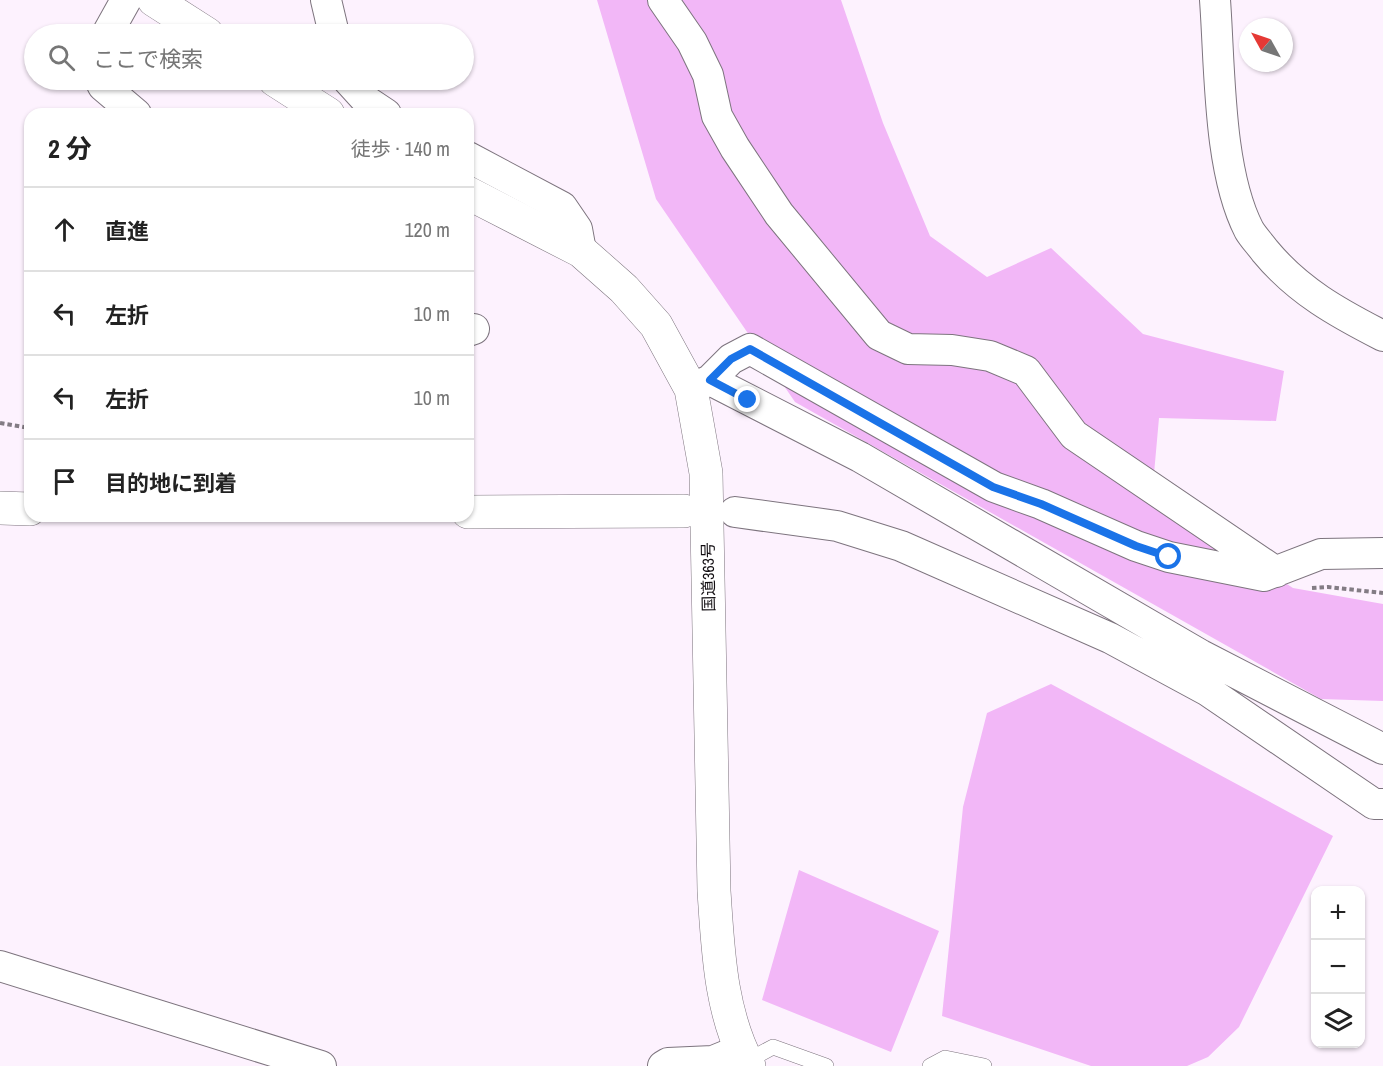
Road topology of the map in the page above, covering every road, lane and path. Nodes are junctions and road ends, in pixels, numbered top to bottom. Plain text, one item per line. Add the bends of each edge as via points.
1 (126, 0) edge
2 (154, 0) edge
3 (326, 0) edge
4 (663, 0) edge
5 (1215, 0) edge
6 (112, 24) edge
7 (191, 24) edge
8 (332, 24) edge
9 (108, 90) edge
10 (291, 90) edge
11 (357, 90) edge
12 (129, 108) edge
13 (319, 108) edge
14 (377, 108) edge
15 (474, 161) edge
16 (474, 196) edge
17 (581, 251) junction
18 (1383, 336) edge
19 (701, 385) junction
20 (0, 423) edge
21 (24, 427) edge
22 (0, 508) edge
23 (24, 509) edge
24 (474, 512) edge
25 (684, 512) dead end
26 (735, 512) dead end
27 (1383, 553) edge
28 (1281, 571) junction
29 (1383, 593) edge
30 (1383, 749) edge
31 (1383, 804) edge
32 (0, 966) edge
33 (745, 1059) edge
34 (321, 1066) edge
35 (663, 1066) edge
36 (825, 1066) edge
37 (930, 1066) edge
38 (984, 1066) edge

1 - 6 street
2 - 7 main road
3 - 8 street
4 - 28 street via 692,42 708,75 717,116 735,148 779,214 879,335 908,349 990,356 1026,371 1074,435
5 - 18 street via 1231,172 1250,232 1276,265 1311,296
9 - 12 street
10 - 13 main road
11 - 14 street
15 - 17 street via 562,207 577,229
16 - 17 main road, 国道363号
17 - 19 main road, 国道363号 via 624,289
19 - 28 street via 731,359 750,349 993,487 1169,557 1252,575
19 - 30 street via 860,458 1201,655
19 - 33 main road, 国道363号 via 718,959 728,1010
20 - 21 path
22 - 23 main road
24 - 25 main road
26 - 31 street via 837,526 901,546 1110,638 1208,691 1374,804
27 - 28 street via 1322,554
28 - 29 path via 1297,585
32 - 34 street
33 - 35 street
33 - 36 lane via 773,1047
37 - 38 lane via 945,1058

